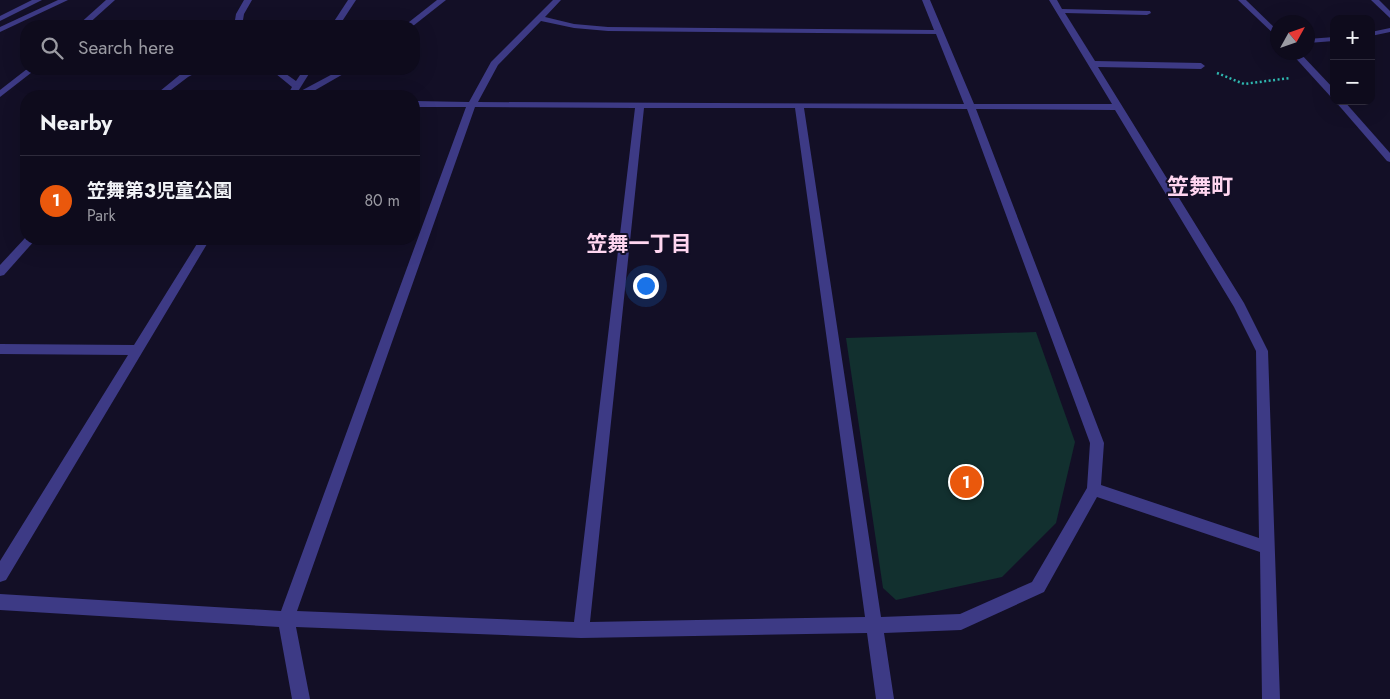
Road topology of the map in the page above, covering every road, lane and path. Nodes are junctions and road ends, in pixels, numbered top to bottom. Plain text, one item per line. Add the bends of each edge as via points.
1 (38, 0) edge
2 (64, 0) edge
3 (112, 0) edge
4 (248, 0) edge
5 (352, 0) edge
6 (442, 0) edge
7 (557, 0) edge
8 (926, 0) edge
9 (1053, 0) edge
10 (1242, 0) edge
11 (1375, 0) edge
12 (1060, 11) junction
13 (1147, 13) dead end
14 (1390, 16) edge
15 (0, 18) edge
16 (539, 18) junction
17 (21, 20) edge
18 (88, 20) edge
19 (239, 20) edge
20 (339, 20) edge
21 (416, 20) edge
22 (20, 21) edge
23 (1270, 28) edge
24 (0, 30) edge
25 (1390, 30) edge
26 (938, 32) junction
27 (1375, 33) edge
28 (1330, 39) edge
29 (1315, 40) edge
30 (1301, 60) edge
31 (1093, 64) junction
32 (1201, 66) joint
33 (24, 75) edge
34 (187, 75) edge
35 (282, 75) edge
36 (304, 75) edge
37 (337, 75) edge
38 (1316, 76) junction
39 (297, 86) junction
40 (166, 90) edge
41 (295, 90) edge
42 (310, 90) edge
43 (1330, 91) edge
44 (0, 94) edge
45 (420, 104) edge
46 (472, 104) junction
47 (640, 104) junction
48 (1343, 105) edge
49 (799, 106) junction
50 (970, 106) junction
51 (1119, 107) junction
52 (1389, 154) edge
53 (25, 245) edge
54 (201, 245) edge
55 (0, 272) edge
56 (0, 349) edge
57 (137, 350) junction
58 (1094, 489) junction
59 (1266, 547) junction
60 (0, 576) edge
61 (0, 602) edge
62 (286, 619) junction
63 (875, 626) junction
64 (581, 630) junction
65 (301, 699) edge
66 (885, 699) edge
67 (1271, 699) edge

1 - 15 street
2 - 17 street
3 - 18 street
4 - 19 street
5 - 20 street
6 - 21 street
7 - 16 street
8 - 26 street
9 - 12 street
10 - 23 street
11 - 14 street
12 - 13 street
12 - 31 street
16 - 26 street via 608,29
16 - 46 street via 494,64
22 - 24 street
25 - 27 street
26 - 50 street
28 - 29 street
30 - 38 street
31 - 32 street
31 - 51 street
32 - 38 path via 1244,84
33 - 44 street
34 - 40 street
35 - 39 street
36 - 39 street
37 - 42 street
38 - 43 street
39 - 41 street
45 - 46 street
46 - 47 street
46 - 62 street
47 - 49 street
47 - 64 street
48 - 52 street
49 - 50 street
49 - 63 street
50 - 51 street
50 - 58 street via 1097,443
51 - 59 street via 1240,306 1262,351
53 - 55 street
54 - 57 street
56 - 57 street
57 - 60 street
58 - 59 street
58 - 63 street via 1038,587 961,622
59 - 67 street
61 - 62 street
62 - 64 street
62 - 65 street
63 - 64 street
63 - 66 street

